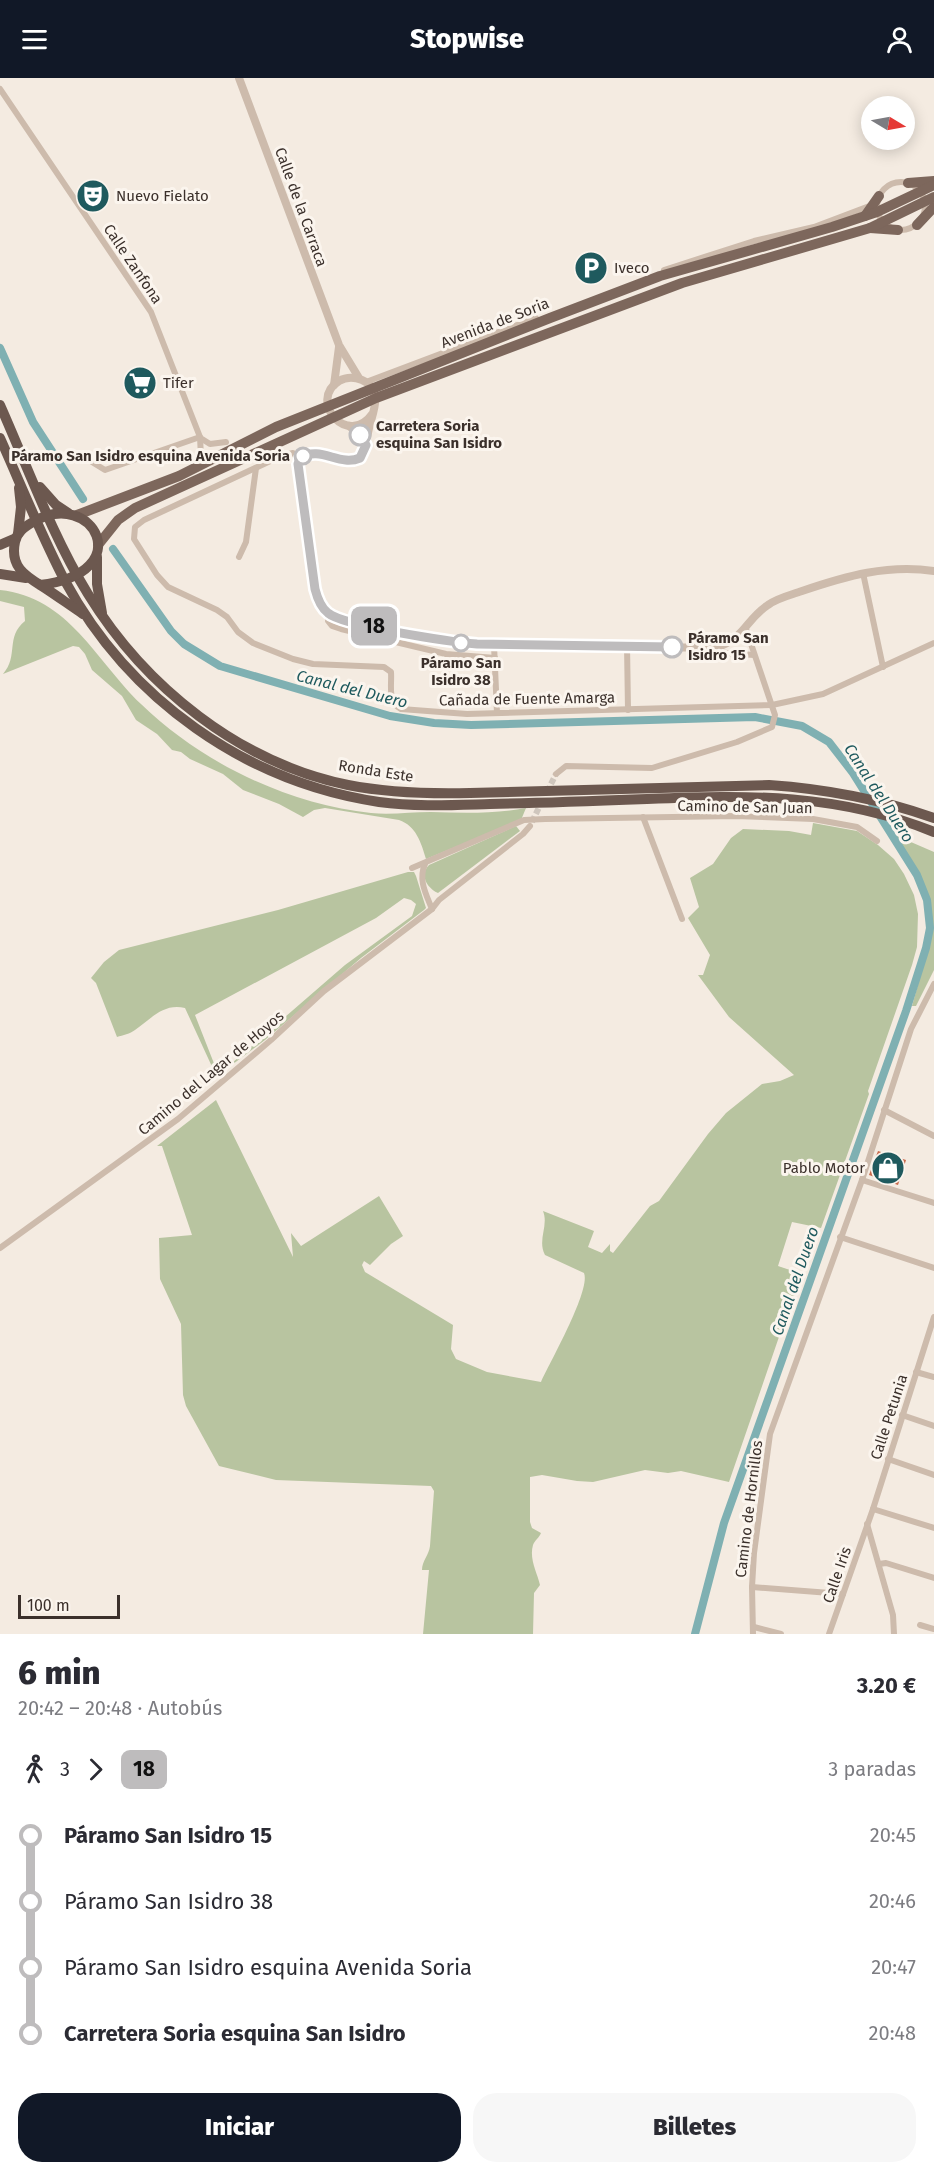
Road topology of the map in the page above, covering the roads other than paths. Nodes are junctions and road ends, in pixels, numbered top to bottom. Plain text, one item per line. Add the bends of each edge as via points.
1 (239, 78) edge
2 (0, 89) edge
3 (908, 183) junction
4 (934, 183) edge
5 (928, 200) edge
6 (877, 209) junction
7 (917, 225) joint
8 (870, 228) junction
9 (898, 230) junction
10 (339, 345) junction
11 (334, 385) junction
12 (368, 387) junction
13 (0, 405) edge
14 (330, 411) junction
15 (373, 413) junction
16 (349, 426) junction
17 (200, 437) junction
18 (0, 438) edge
19 (226, 442) dead end
20 (366, 445) junction
21 (201, 457) dead end
22 (300, 458) junction
23 (92, 462) dead end
24 (256, 468) junction
25 (32, 477) junction
26 (18, 478) junction
27 (73, 514) junction
28 (49, 515) junction
29 (37, 519) junction
30 (17, 536) junction
31 (0, 545) edge
32 (97, 551) junction
33 (239, 557) dead end
34 (934, 571) edge
35 (863, 573) junction
36 (0, 574) edge
37 (78, 576) junction
38 (26, 578) junction
39 (65, 581) junction
40 (40, 585) junction
41 (329, 614) junction
42 (102, 616) junction
43 (87, 617) junction
44 (746, 629) junction
45 (934, 643) edge
46 (494, 645) junction
47 (627, 645) junction
48 (715, 648) junction
49 (754, 655) junction
50 (495, 658) junction
51 (883, 667) junction
52 (772, 705) junction
53 (628, 710) junction
54 (497, 713) junction
55 (556, 774) dead end
56 (854, 800) junction
57 (643, 817) junction
58 (934, 818) edge
59 (530, 826) tunnel mouth
60 (934, 832) edge
61 (877, 841) dead end
62 (425, 864) junction
63 (412, 868) dead end
64 (432, 909) junction
65 (682, 920) dead end
66 (934, 984) edge
67 (884, 1110) junction
68 (934, 1136) edge
69 (862, 1180) junction
70 (934, 1203) edge
71 (840, 1237) junction
72 (0, 1248) edge
73 (934, 1268) edge
74 (934, 1317) edge
75 (916, 1372) junction
76 (934, 1377) edge
77 (902, 1415) junction
78 (934, 1426) edge
79 (888, 1459) junction
80 (934, 1475) edge
81 (873, 1509) junction
82 (867, 1524) junction
83 (934, 1528) edge
84 (879, 1564) junction
85 (934, 1578) edge
86 (752, 1587) junction
87 (843, 1594) junction
88 (920, 1625) dead end
89 (934, 1629) edge
90 (754, 1630) edge
91 (781, 1634) edge
92 (829, 1634) edge
93 (894, 1634) edge

1 - 10 street, Calle de la Carraca
2 - 17 street, Calle Zanfona via 151,312
3 - 4 main road
3 - 5 street
3 - 6 street via 889,185
4 - 5 main road, Avenida de Soria
5 - 6 main road, Avenida de Soria
5 - 7 main road
6 - 8 main road, Avenida de Soria
6 - 9 street
6 - 12 main road, Avenida de Soria via 865,216 660,276
6 - 12 street, Avenida de Soria via 673,267
7 - 9 street
8 - 9 main road
8 - 12 main road, Avenida de Soria via 682,283
10 - 11 street, Calle de la Carraca
10 - 12 street, Calle de la Carraca
11 - 12 street via 345,378
11 - 14 street, Calle de la Carraca
12 - 14 main road, Avenida de Soria
12 - 15 street
13 - 25 highway, Ronda Este
14 - 16 street
14 - 27 main road, Avenida de Soria via 276,427 179,476
14 - 32 main road, Avenida de Soria via 135,508 118,520
15 - 16 street via 364,422
15 - 20 street
16 - 20 street
17 - 19 street via 210,444
17 - 21 street, Calle Zanfona
17 - 23 street via 105,470
18 - 26 highway, Ronda Este
20 - 22 street via 363,456 355,460 315,452
22 - 24 street, Cañada de Fuente Amarga via 293,453
22 - 41 street via 315,589
24 - 33 street via 246,542
24 - 54 street, Cañada de Fuente Amarga via 135,527 134,539 168,587 217,610 253,642 293,659 313,664 384,667 391,672 391,700 400,709 444,714
25 - 27 highway via 52,500
25 - 28 highway, Ronda Este
26 - 29 highway, Ronda Este
26 - 30 highway via 21,507
27 - 28 highway
27 - 32 highway via 92,528
28 - 29 highway
28 - 37 highway, Ronda Este
29 - 30 highway
29 - 39 highway, Ronda Este
30 - 31 highway
30 - 38 highway via 14,558
32 - 37 highway
32 - 42 highway
34 - 35 street via 903,568
35 - 44 street via 770,603
35 - 51 street
36 - 38 highway
37 - 39 highway
37 - 42 highway, Ronda Este
38 - 40 highway
39 - 40 highway
39 - 43 highway, Ronda Este
40 - 43 highway
41 - 46 street via 446,641
41 - 50 street via 328,621 341,629 446,654
42 - 56 highway, Ronda Este via 166,689 205,720 248,748 347,784 431,794 730,785 814,788
43 - 56 highway, Ronda Este via 144,687 210,740 251,763 327,792 416,805 761,797
44 - 48 street via 729,643
44 - 49 street
45 - 51 street, Cañada de Fuente Amarga
46 - 47 street
46 - 50 street
47 - 48 street
47 - 53 street
48 - 49 street
49 - 52 street
50 - 54 street
51 - 52 street, Cañada de Fuente Amarga via 823,694
52 - 53 street, Cañada de Fuente Amarga
52 - 55 street via 772,727 737,742 652,768 566,766
53 - 54 street, Cañada de Fuente Amarga
56 - 58 highway, Ronda Este via 889,804
56 - 60 highway, Ronda Este
57 - 61 street, Camino de San Juan via 813,819 857,827
57 - 62 street, Camino de San Juan via 524,820
57 - 65 street
59 - 64 street, Camino del Lagar de Hoyos
62 - 63 street, Camino de San Juan
62 - 64 street via 422,881
64 - 72 street, Camino del Lagar de Hoyos via 324,992 178,1119
66 - 67 street, Camino de Hornillos via 911,1029
67 - 68 street
67 - 69 street, Camino de Hornillos
69 - 70 street
69 - 71 street, Camino de Hornillos
71 - 73 street
71 - 86 street, Camino de Hornillos via 770,1434
74 - 75 street, Calle Petunia
75 - 76 street
75 - 77 street, Calle Petunia
77 - 78 street
77 - 79 street, Calle Petunia
79 - 80 street
79 - 81 street, Calle Petunia
81 - 82 street, Calle Petunia
81 - 83 street
82 - 84 street
82 - 87 street, Calle Iris
84 - 85 street
84 - 93 street via 894,1615
86 - 87 street
86 - 90 street, Camino de Hornillos
87 - 92 street, Calle Iris
88 - 89 street
90 - 91 street

